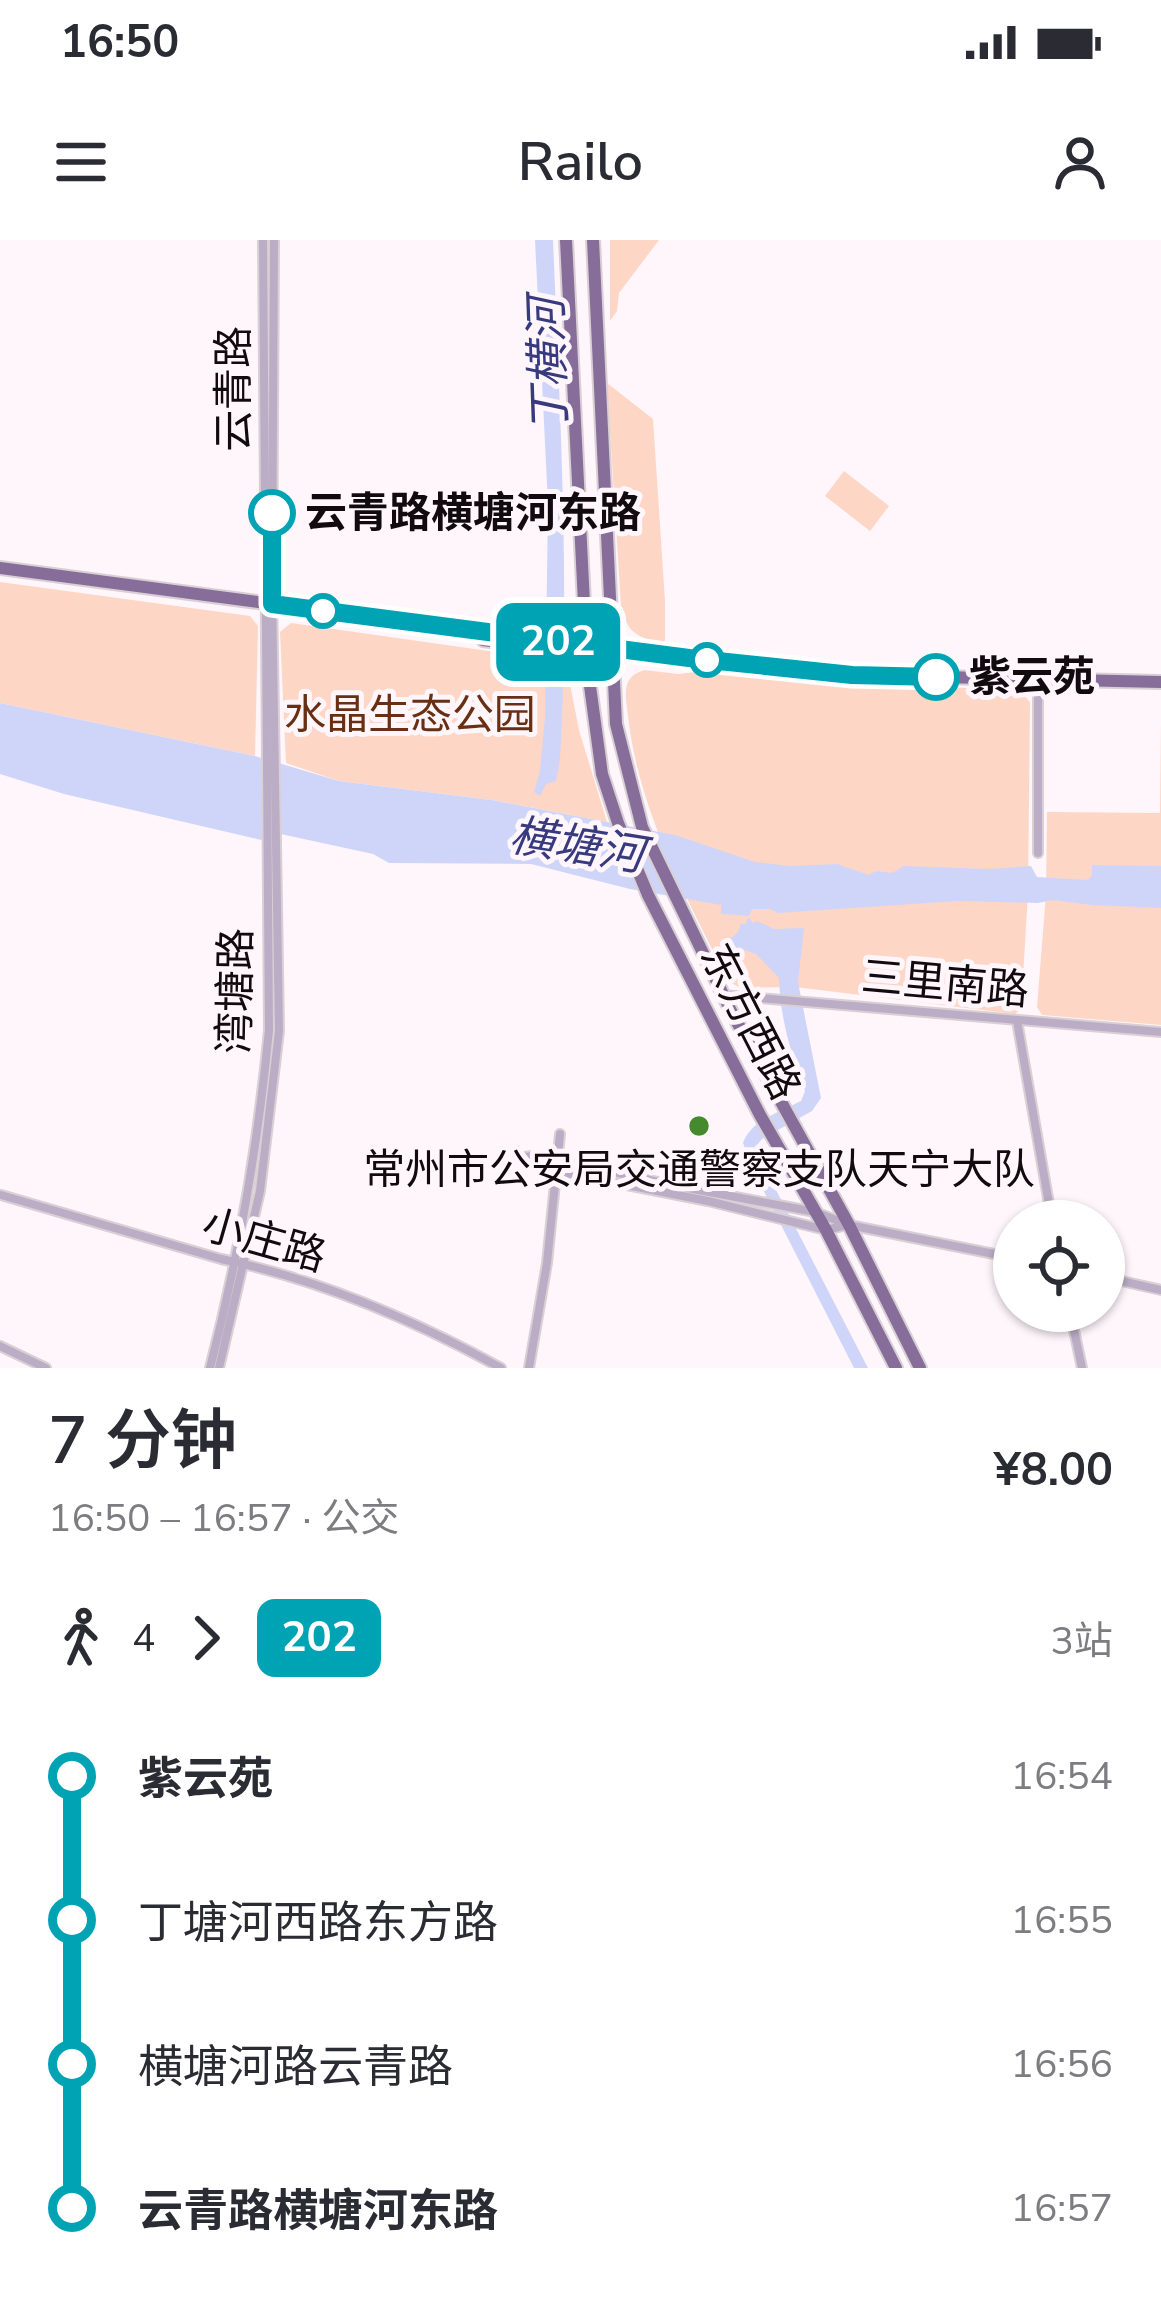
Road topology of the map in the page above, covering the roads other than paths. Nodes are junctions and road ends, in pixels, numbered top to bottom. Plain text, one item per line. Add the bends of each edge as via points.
1 (263, 240) edge
2 (274, 240) edge
3 (566, 240) edge
4 (593, 240) edge
5 (0, 572) edge
6 (268, 607) junction
7 (587, 650) junction
8 (611, 652) junction
9 (1038, 681) junction
10 (1161, 682) edge
11 (1038, 853) dead end
12 (723, 995) junction
13 (1017, 1021) junction
14 (1161, 1032) edge
15 (560, 1134) dead end
16 (557, 1159) junction
17 (556, 1171) junction
18 (1, 1195) edge
19 (1048, 1200) edge
20 (815, 1212) junction
21 (849, 1225) junction
22 (826, 1230) junction
23 (993, 1254) edge
24 (240, 1263) junction
25 (1125, 1282) edge
26 (1161, 1290) edge
27 (1074, 1332) edge
28 (0, 1346) edge
29 (46, 1368) edge
30 (210, 1368) edge
31 (219, 1368) edge
32 (501, 1368) edge
33 (529, 1368) edge
34 (896, 1368) edge
35 (920, 1368) edge
36 (1082, 1368) edge

1 - 6 street, 云青路
2 - 6 street, 云青路
3 - 7 main road
4 - 8 main road
5 - 6 main road
6 - 7 main road
6 - 24 street via 279,1031 260,1191
7 - 8 main road
7 - 20 main road, 东方西路 via 602,774 618,823 648,896
8 - 9 main road via 851,680
8 - 12 main road, 东方西路 via 616,724 642,827
9 - 10 main road
9 - 11 street
12 - 13 street, 三里南路
12 - 21 main road, 东方西路
13 - 14 street, 三里南路
13 - 19 street
15 - 16 street
16 - 17 street
16 - 17 street via 525,1156
16 - 20 street
17 - 22 street
17 - 33 street
18 - 24 street, 小庄路
20 - 21 street
20 - 22 main road, 东方西路
21 - 22 street
21 - 23 street
21 - 35 main road, 东方西路
22 - 34 main road, 东方西路
24 - 30 street
24 - 31 street
24 - 32 street, 小庄路 via 421,1327
25 - 26 street
27 - 36 street
28 - 29 street

